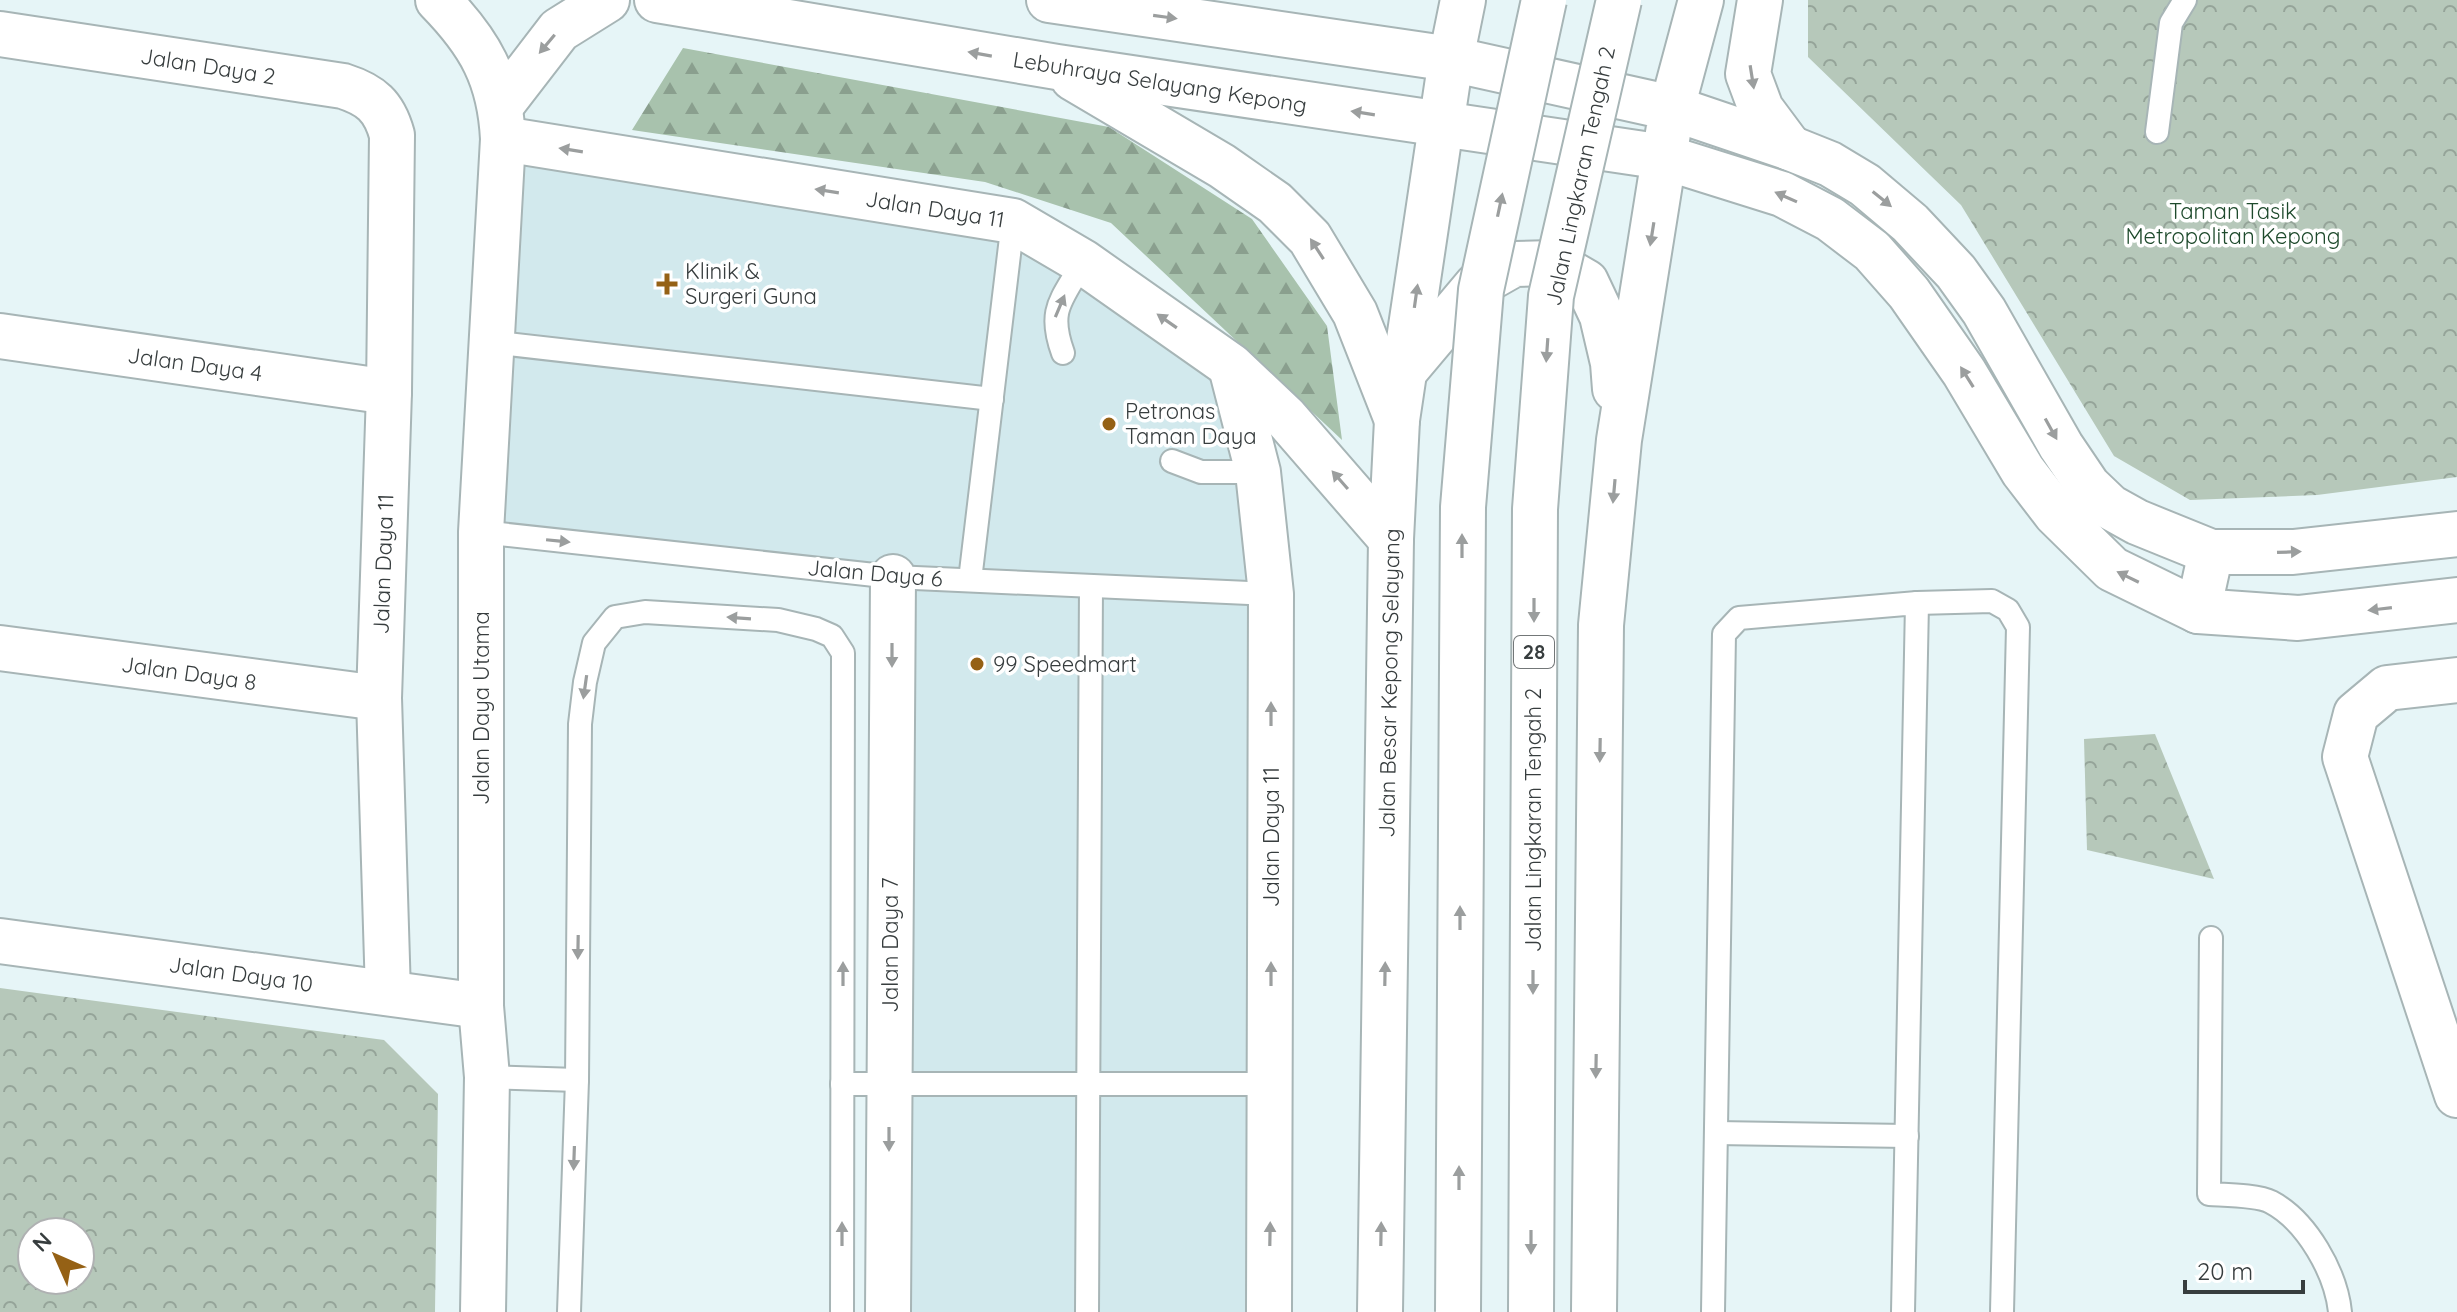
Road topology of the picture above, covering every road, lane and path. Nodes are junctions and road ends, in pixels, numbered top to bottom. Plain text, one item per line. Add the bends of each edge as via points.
1 (438, 0) edge
2 (607, 0) edge
3 (657, 0) edge
4 (1463, 0) edge
5 (1544, 0) edge
6 (1619, 0) edge
7 (1701, 0) edge
8 (1760, 0) edge
9 (2185, 0) edge
10 (1063, 1) edge
11 (0, 34) edge
12 (1451, 59) junction
13 (1057, 67) junction
14 (1672, 108) junction
15 (502, 122) junction
16 (1440, 125) junction
17 (2157, 132) dead end
18 (392, 135) joint
19 (1790, 148) junction
20 (1664, 157) junction
21 (1013, 221) junction
22 (1083, 262) junction
23 (0, 336) edge
24 (490, 342) junction
25 (1063, 353) dead end
26 (1231, 366) junction
27 (1406, 369) junction
28 (389, 392) junction
29 (992, 399) junction
30 (1397, 420) junction
31 (1619, 440) junction
32 (1172, 461) dead end
33 (1258, 472) junction
34 (481, 532) junction
35 (2457, 534) edge
36 (1391, 539) junction
37 (2211, 552) junction
38 (893, 577) junction
39 (970, 580) junction
40 (1091, 586) junction
41 (1271, 594) junction
42 (2457, 600) edge
43 (1917, 603) junction
44 (2198, 611) junction
45 (0, 649) edge
46 (2457, 680) edge
47 (379, 698) junction
48 (2211, 938) dead end
49 (0, 941) edge
50 (388, 993) junction
51 (481, 1006) junction
52 (2447, 1033) edge
53 (487, 1077) junction
54 (577, 1080) junction
55 (842, 1084) junction
56 (889, 1084) junction
57 (1088, 1084) junction
58 (1271, 1084) junction
59 (2457, 1095) edge
60 (1716, 1133) junction
61 (1907, 1136) junction
62 (483, 1312) edge
63 (569, 1312) edge
64 (842, 1312) edge
65 (888, 1312) edge
66 (1087, 1312) edge
67 (1269, 1312) edge
68 (1380, 1312) edge
69 (1458, 1312) edge
70 (1531, 1312) edge
71 (1594, 1312) edge
72 (1713, 1312) edge
73 (1903, 1312) edge
74 (2002, 1312) edge
75 (2340, 1312) edge

1 - 15 main road, Jalan Daya Utama via 485,59
2 -> 15 main road via 559,30
13 -> 3 main road, Lebuhraya Selayang Kepong
4 - 12 main road, Jalan Besar Kepong Selayang
69 -> 5 main road, bridge via 1463,507 1481,290
6 -> 70 main road, Jalan Lingkaran Tengah 2 / 28, bridge via 1551,296 1535,509
7 - 14 main road
8 -> 19 main road via 1748,74 1761,109
9 - 17 lane via 2171,23
10 -> 12 main road
11 - 18 main road, Jalan Daya 2 via 343,86 366,94 387,116
12 - 14 main road
12 - 16 main road, Jalan Besar Kepong Selayang
16 -> 13 main road, Lebuhraya Selayang Kepong
30 -> 13 main road via 1355,313 1310,238 1275,203 1222,166
14 - 19 main road
14 - 20 main road
21 -> 15 main road, Jalan Daya 11
15 - 24 main road, Jalan Daya Utama
16 - 20 main road, Lebuhraya Selayang Kepong
27 -> 16 main road, Jalan Besar Kepong Selayang
18 - 28 main road, Jalan Daya 11
19 -> 37 main road via 1865,185 1956,272 2088,486 2137,522
20 -> 31 main road
44 -> 20 main road, Lebuhraya Selayang Kepong via 2112,569 2056,514 2023,471 1957,361 1872,251 1830,219 1782,194
21 - 22 main road, Jalan Daya 11
21 - 29 lane
25 -> 22 lane via 1055,313
26 -> 22 main road, Jalan Daya 11
23 - 28 main road, Jalan Daya 4
24 - 29 lane
24 - 34 main road, Jalan Daya Utama
26 - 33 main road, Jalan Daya 11
36 -> 26 main road, Jalan Daya 11 via 1285,417
27 - 30 main road, Jalan Besar Kepong Selayang
27 - 31 main road via 1477,285 1514,264 1553,263 1586,282 1602,316 1613,363
28 - 47 main road, Jalan Daya 11
29 - 39 lane
30 - 36 main road, Jalan Besar Kepong Selayang
31 -> 71 main road via 1601,625
32 - 33 lane via 1201,472
33 - 41 main road, Jalan Daya 11
34 -> 38 lane, Jalan Daya 6
34 - 51 main road, Jalan Daya Utama
37 -> 35 main road via 2293,552
68 -> 36 main road, Jalan Besar Kepong Selayang
37 - 44 main road
38 - 39 lane, Jalan Daya 6
38 -> 56 main road, Jalan Daya 7
39 - 40 lane, Jalan Daya 6
40 - 41 lane, Jalan Daya 6
40 - 57 lane
58 -> 41 main road, Jalan Daya 11
42 -> 44 main road via 2298,618
43 - 60 lane via 1739,618 1724,634
43 - 61 lane
43 - 74 lane via 1992,601 2008,610 2018,627
45 - 47 main road, Jalan Daya 8
46 - 52 main road via 2387,688 2356,714 2345,757
47 - 50 main road, Jalan Daya 11
48 - 75 lane via 2209,1194 2270,1201 2294,1219 2323,1257
49 - 50 main road, Jalan Daya 10
50 - 51 main road, Jalan Daya 10
51 - 53 main road, Jalan Daya Utama
52 - 59 main road
53 - 54 lane
53 - 62 main road, Jalan Daya Utama
55 -> 54 lane via 843,653 832,636 778,620 645,612 615,617 594,643 585,682 580,724
54 -> 63 lane
55 - 56 lane
64 -> 55 lane
56 - 57 lane
56 -> 65 main road, Jalan Daya 7
57 - 58 lane
57 - 66 lane
67 -> 58 main road, Jalan Daya 11
60 - 61 lane
60 - 72 lane
61 - 73 lane

